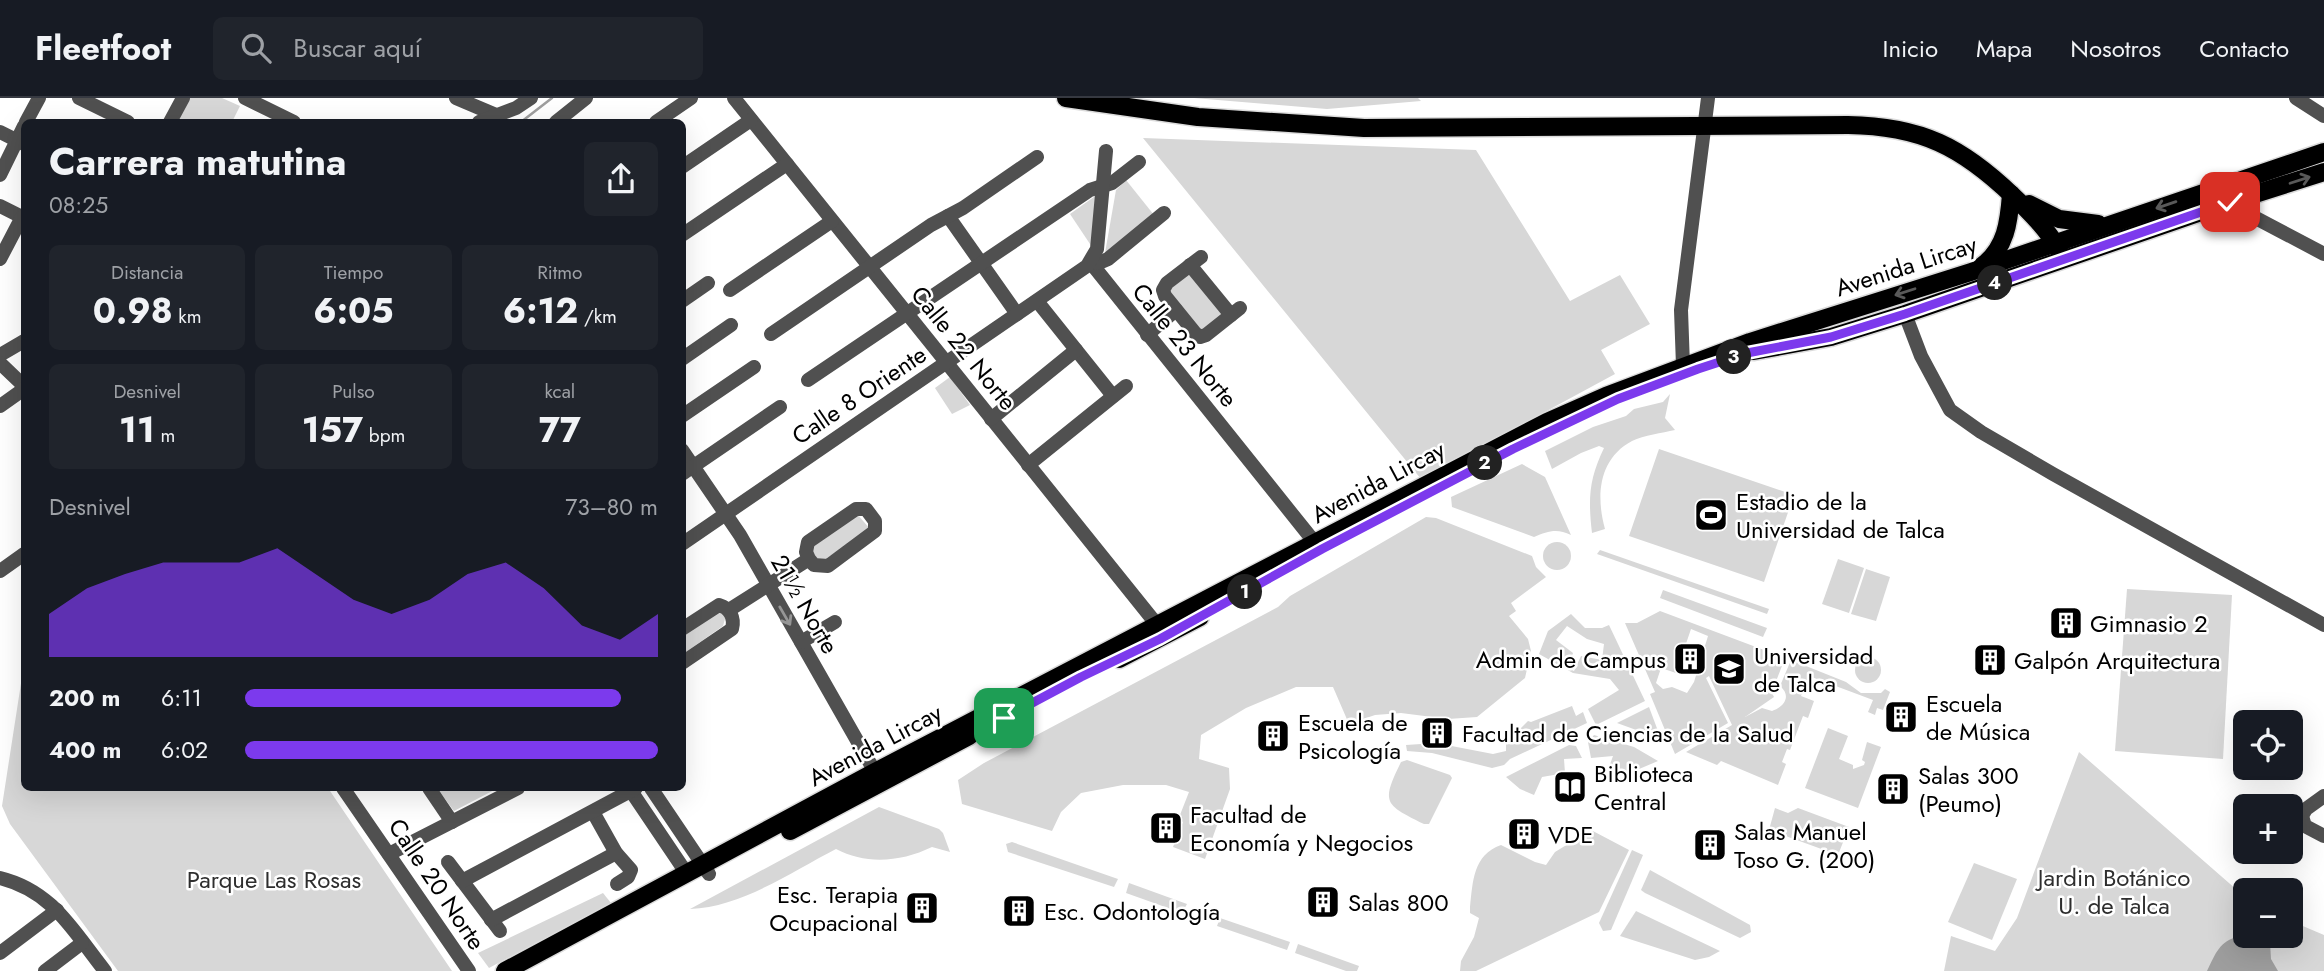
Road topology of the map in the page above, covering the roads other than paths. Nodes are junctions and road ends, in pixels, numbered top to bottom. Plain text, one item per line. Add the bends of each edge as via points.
1 (39, 98) edge
2 (79, 98) edge
3 (183, 98) edge
4 (245, 98) edge
5 (456, 98) edge
6 (531, 98) edge
7 (586, 98) edge
8 (691, 98) edge
9 (734, 98) edge
10 (1066, 98) edge
11 (1708, 98) edge
12 (2295, 98) edge
13 (496, 115) junction
14 (2324, 117) edge
15 (28, 119) edge
16 (122, 119) edge
17 (172, 119) edge
18 (288, 119) edge
19 (486, 119) edge
20 (560, 119) edge
21 (660, 119) edge
22 (751, 120) junction
23 (1704, 126) junction
24 (0, 132) edge
25 (21, 143) edge
26 (1107, 151) dead end
27 (2324, 152) edge
28 (1037, 157) dead end
29 (1139, 162) dead end
30 (686, 164) edge
31 (787, 164) junction
32 (2324, 172) edge
33 (0, 175) edge
34 (1103, 186) junction
35 (2011, 194) junction
36 (2230, 202) junction
37 (0, 206) edge
38 (1164, 214) dead end
39 (21, 216) edge
40 (948, 216) junction
41 (21, 221) edge
42 (832, 221) junction
43 (2109, 224) junction
44 (686, 232) edge
45 (2049, 244) junction
46 (2324, 254) edge
47 (0, 258) edge
48 (2060, 261) junction
49 (1091, 262) junction
50 (982, 264) junction
51 (870, 267) junction
52 (1970, 272) junction
53 (708, 283) dead end
54 (730, 290) dead end
55 (686, 298) edge
56 (1037, 301) junction
57 (1176, 310) junction
58 (907, 314) junction
59 (1017, 314) junction
60 (1905, 314) junction
61 (731, 325) dead end
62 (771, 334) dead end
63 (1147, 335) junction
64 (21, 343) edge
65 (1076, 350) junction
66 (0, 355) edge
67 (686, 356) edge
68 (0, 363) edge
69 (947, 363) junction
70 (1683, 366) junction
71 (754, 367) dead end
72 (808, 380) dead end
73 (21, 384) edge
74 (1126, 386) dead end
75 (21, 389) edge
76 (1113, 396) junction
77 (0, 406) edge
78 (780, 407) dead end
79 (686, 413) edge
80 (991, 419) junction
81 (1028, 465) junction
82 (688, 470) edge
83 (727, 514) junction
84 (686, 541) edge
85 (1316, 544) junction
86 (21, 556) edge
87 (809, 559) junction
88 (0, 571) edge
89 (767, 584) junction
90 (729, 610) junction
91 (835, 622) dead end
92 (2324, 625) edge
93 (686, 626) edge
94 (1159, 633) junction
95 (801, 642) junction
96 (686, 660) edge
97 (878, 778) junction
98 (345, 791) edge
99 (431, 791) edge
100 (512, 791) edge
101 (627, 791) edge
102 (634, 791) edge
103 (653, 791) edge
104 (2324, 796) edge
105 (593, 812) junction
106 (452, 822) junction
107 (683, 835) junction
108 (2324, 836) edge
109 (668, 844) junction
110 (617, 853) junction
111 (389, 854) junction
112 (448, 862) dead end
113 (706, 870) junction
114 (687, 874) junction
115 (0, 878) edge
116 (462, 881) junction
117 (617, 884) dead end
118 (57, 909) junction
119 (82, 943) junction
120 (0, 953) edge
121 (45, 971) edge
122 (105, 971) edge
123 (469, 971) edge
124 (505, 971) edge
125 (528, 971) edge

1 - 15 street
2 - 16 street
3 - 17 street
4 - 18 street
5 - 13 street
6 - 13 street
7 - 20 street
8 - 21 street
9 - 22 street, Calle 22 Norte
10 - 23 main road via 1198,117 1320,127
11 - 23 street
12 - 14 street
13 - 19 street
22 - 30 street
22 - 31 street, Calle 22 Norte
23 - 35 main road via 1861,125 1903,131 1968,157
23 - 70 street via 1681,310
24 - 25 street
25 - 33 street
26 - 34 street
27 -> 43 main road, Avenida Lircay
28 - 40 street
29 - 34 street
31 - 42 street, Calle 22 Norte
31 - 44 street
36 -> 32 main road, Avenida Lircay
34 - 49 street via 1097,249
34 - 50 street via 1090,190
35 - 43 main road via 2059,219
35 - 45 main road via 2035,216
35 - 52 main road via 2000,248
36 - 46 street
36 - 48 main road, Avenida Lircay
37 - 39 street
38 - 49 street, Calle 8 Oriente via 1108,259
40 - 50 street
40 - 51 street
41 - 47 street
42 - 51 street, Calle 22 Norte
42 - 54 street
43 - 45 main road, Avenida Lircay
45 - 48 main road
45 - 52 main road, Avenida Lircay
48 - 60 main road, Avenida Lircay
49 - 56 street, Calle 8 Oriente
49 - 63 street, Calle 23 Norte
50 - 58 street
50 - 59 street
51 - 58 street, Calle 22 Norte
51 - 62 street
52 -> 70 main road, Avenida Lircay
53 - 55 street
56 - 59 street, Calle 8 Oriente
56 - 65 street
57 - 57 street via 1163,290 1196,261 1235,311 1200,337
57 - 63 street
58 - 69 street, Calle 22 Norte
58 - 72 street
59 - 69 street, Calle 8 Oriente
60 - 92 street via 1950,410 2053,474
60 - 94 main road, Avenida Lircay via 1831,337 1747,353 1618,399
61 - 67 street
63 - 85 street, Calle 23 Norte
64 - 66 street
65 - 76 street
65 - 80 street
68 - 73 street
69 - 80 street, Calle 22 Norte
69 - 83 street, Calle 8 Oriente
70 - 85 main road, Avenida Lircay via 1548,422
71 - 79 street
74 - 76 street
75 - 77 street
76 - 81 street
78 - 82 street
80 - 81 street, Calle 22 Norte
81 - 94 street, Calle 22 Norte
82 - 83 street, 21½ Norte
83 - 84 street, Calle 8 Oriente
83 - 89 street, 21½ Norte
85 - 94 main road, Avenida Lircay
86 - 88 street
87 - 87 street via 808,542 856,509 866,509 875,521 875,531 828,566 814,565
87 - 89 street
89 - 90 street
89 -> 95 street, 21½ Norte
90 - 93 street via 715,607
90 - 96 street via 732,629
91 - 95 street
94 - 97 main road, Avenida Lircay
95 - 97 street, 21½ Norte
97 - 113 main road, Avenida Lircay
98 - 111 street, Calle 20 Norte
99 - 106 street
100 - 106 street
101 - 105 street
102 - 109 street
103 - 107 street
104 - 108 street via 2302,816 2305,826
105 - 110 street
105 - 116 street
106 - 111 street
107 - 109 street
107 - 113 street
109 - 114 street
110 - 116 street via 495,925
110 - 117 street via 631,873
111 - 123 street, Calle 20 Norte
112 - 116 street
113 - 114 main road, Avenida Lircay
113 - 125 main road, Avenida Lircay
114 - 124 main road, Avenida Lircay
115 - 118 street via 39,894
118 - 119 street
118 - 120 street
119 - 121 street
119 - 122 street

